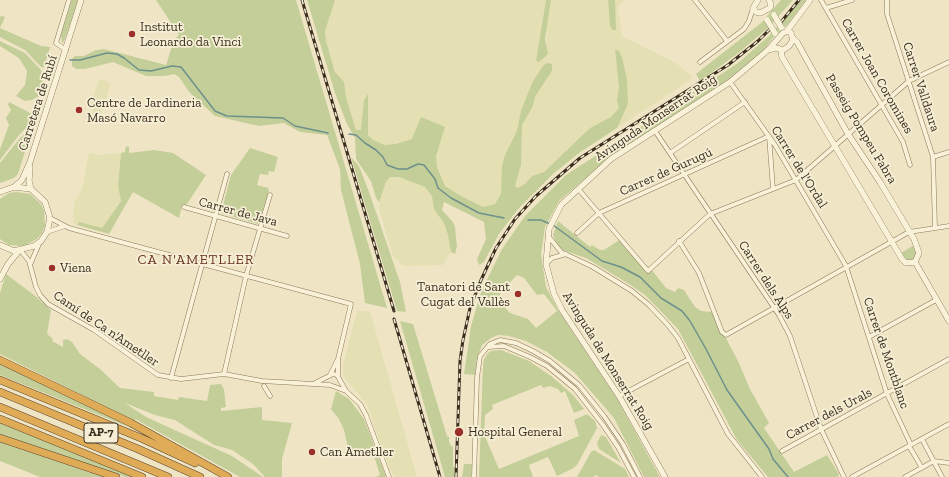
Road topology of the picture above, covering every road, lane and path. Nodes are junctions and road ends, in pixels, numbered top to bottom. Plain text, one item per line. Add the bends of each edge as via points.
1 (69, 0) edge
2 (81, 0) edge
3 (695, 0) edge
4 (771, 0) edge
5 (810, 0) edge
6 (821, 0) edge
7 (852, 0) edge
8 (887, 0) edge
9 (757, 6) edge
10 (770, 8) junction
11 (826, 8) junction
12 (787, 32) junction
13 (776, 38) junction
14 (727, 41) junction
15 (780, 49) junction
16 (66, 50) junction
17 (768, 50) junction
18 (700, 62) dead end
19 (949, 62) edge
20 (909, 81) junction
21 (730, 82) junction
22 (745, 102) junction
23 (882, 105) junction
24 (654, 130) junction
25 (848, 134) junction
26 (769, 136) junction
27 (835, 145) junction
28 (949, 152) edge
29 (670, 153) junction
30 (932, 157) junction
31 (30, 162) junction
32 (910, 165) dead end
33 (227, 174) dead end
34 (684, 175) junction
35 (796, 180) junction
36 (14, 187) junction
37 (31, 189) junction
38 (773, 189) junction
39 (580, 191) dead end
40 (0, 192) edge
41 (270, 195) dead end
42 (184, 207) dead end
43 (599, 213) junction
44 (710, 214) junction
45 (215, 216) junction
46 (50, 218) junction
47 (65, 226) junction
48 (949, 226) edge
49 (260, 228) junction
50 (935, 228) junction
51 (548, 231) junction
52 (47, 232) junction
53 (909, 232) junction
54 (577, 233) dead end
55 (287, 236) dead end
56 (41, 241) junction
57 (680, 241) junction
58 (891, 241) junction
59 (0, 245) edge
60 (20, 251) junction
61 (566, 254) junction
62 (915, 262) junction
63 (201, 264) junction
64 (546, 264) junction
65 (30, 265) junction
66 (846, 266) junction
67 (246, 276) junction
68 (0, 280) edge
69 (936, 300) junction
70 (774, 307) junction
71 (949, 321) edge
72 (869, 337) junction
73 (486, 348) junction
74 (338, 359) junction
75 (689, 359) junction
76 (949, 359) edge
77 (0, 360) edge
78 (224, 374) junction
79 (329, 376) junction
80 (171, 378) junction
81 (338, 378) junction
82 (0, 380) edge
83 (313, 384) junction
84 (331, 385) junction
85 (264, 386) dead end
86 (0, 392) edge
87 (346, 392) junction
88 (887, 394) junction
89 (270, 396) dead end
90 (619, 396) junction
91 (0, 407) edge
92 (0, 419) edge
93 (949, 424) edge
94 (821, 429) junction
95 (0, 438) edge
96 (922, 439) junction
97 (910, 445) junction
98 (782, 451) dead end
99 (934, 462) junction
100 (949, 463) edge
101 (922, 468) junction
102 (116, 477) edge
103 (142, 477) edge
104 (168, 477) edge
105 (200, 477) edge
106 (224, 477) edge
107 (228, 477) edge
108 (388, 477) edge
109 (474, 477) edge
110 (634, 477) edge
111 (640, 477) edge
112 (664, 477) edge
113 (762, 477) edge
114 (844, 477) edge
115 (852, 477) edge
116 (905, 477) edge
117 (942, 477) edge

1 - 16 street, Carretera de Rubí via 56,44
2 - 16 street, Carretera de Rubí
3 - 14 street
4 - 10 street
5 - 12 street
6 - 11 street, Carrer Joan Coromines
7 - 11 street
8 - 20 street, Carrer Valldaura via 887,14
9 - 10 street
9 - 13 street, bridge
9 - 14 street via 744,29
10 - 12 street, Passeig Pompeu Fabra, bridge
11 - 23 street, Carrer Joan Coromines
12 - 13 street, Avinguda Monserrat Roig
12 - 15 street via 789,46
12 - 25 street, Passeig Pompeu Fabra via 799,45
13 - 15 street
13 - 17 street, Avinguda Monserrat Roig
14 - 18 street
15 - 17 street, Avinguda Monserrat Roig
15 - 27 street via 782,57
16 - 31 street, Carretera de Rubí
17 - 21 street, Avinguda Monserrat Roig
19 - 20 street
20 - 23 street
20 - 30 street, Carrer Valldaura
21 - 22 street, Carrer de l'Ordal
21 - 24 street, Avinguda Monserrat Roig
22 - 26 street, Carrer de l'Ordal
22 - 29 street
23 - 25 street
23 - 32 street, Carrer Joan Coromines via 904,142
24 - 29 street, Carrer dels Alps
24 - 51 street, Avinguda Monserrat Roig via 592,175 561,205
25 - 27 street
25 - 53 street, Passeig Pompeu Fabra
26 - 34 street, Carrer de Gurugú
26 - 35 street, Carrer de l'Ordal
26 - 38 street
27 - 35 street
27 - 58 street
28 - 30 street
29 - 34 street, Carrer dels Alps
30 - 50 street, Carrer Valldaura
31 - 36 street via 22,180
31 - 37 street
33 - 45 street
34 - 43 street, Carrer de Gurugú
34 - 44 street, Carrer dels Alps
35 - 38 street
35 - 66 street, Carrer de l'Ordal
36 - 37 street
36 - 40 street
37 - 46 street via 45,202
38 - 44 street
39 - 43 street
41 - 49 street
42 - 45 street, Carrer de Java
43 - 54 street, Carrer de Gurugú
43 - 57 street via 647,270
44 - 57 street
44 - 70 street, Carrer dels Alps
45 - 49 street, Carrer de Java
45 - 63 street
46 - 47 street
46 - 52 street
47 - 52 street
47 - 63 street
48 - 50 street
49 - 55 street, Carrer de Java
49 - 67 street
50 - 53 street
51 - 61 street via 552,243
51 - 64 street, Avinguda de Monserrat Roig
52 - 56 street
53 - 58 street
53 - 62 street, Passeig Pompeu Fabra via 919,253
56 - 60 street
56 - 65 street
57 - 70 street via 699,273 722,332 730,333
58 - 62 street via 904,261
58 - 66 street
59 - 60 street
60 - 65 street, Camí de Ca n'Ametller
60 - 68 street via 8,264
61 - 64 street via 552,258
61 - 75 street via 612,278 649,305 678,338
62 - 69 street, Passeig Pompeu Fabra
63 - 67 street
63 - 80 street
64 - 90 street, Avinguda de Monserrat Roig via 548,278 557,301
65 - 80 street, Camí de Ca n'Ametller via 36,287 48,304 94,330 158,375
66 - 70 street
66 - 72 street, Carrer de Montblanc
67 - 74 street via 351,304
67 - 78 street
69 - 71 street, Passeig Pompeu Fabra
69 - 72 street
70 - 94 street, Carrer dels Alps via 790,336
72 - 88 street, Carrer de Montblanc
73 - 109 street via 480,356 477,378
73 - 110 street via 498,345 514,349 547,366 561,377 584,399 599,419
73 - 111 street via 490,344 505,340 533,351 565,372 604,416 623,444
74 - 79 street
74 - 81 street
75 - 90 street
75 - 113 street via 728,434
76 - 88 street, Carrer dels Urals
77 - 107 highway via 132,423
78 - 80 street, Camí de Ca n'Ametller
78 - 83 street, Camí de Ca n'Ametller via 266,381
79 - 81 street via 335,374
79 - 83 street, Camí de Ca n'Ametller
79 - 84 street via 327,381
81 - 84 street via 337,384
81 - 87 street, Camí de Ca n'Ametller
82 - 106 highway via 141,438
83 - 84 street, Camí de Ca n'Ametller
84 - 87 street, Camí de Ca n'Ametller
85 - 89 street
86 - 105 highway, AP-7
87 - 108 street, Camí de Ca n'Ametller via 360,404 366,415
88 - 94 street, Carrer dels Urals
88 - 97 street, Carrer de Montblanc
90 - 112 street, Avinguda de Monserrat Roig
91 - 104 highway, AP-7
92 - 103 highway
93 - 96 street
94 - 98 street, Carrer dels Urals
94 - 114 street, Carrer dels Alps
95 - 102 highway
96 - 97 street
96 - 99 street
97 - 101 street, Carrer de Montblanc
97 - 115 street
99 - 100 street
99 - 101 street
99 - 117 street
101 - 116 street

